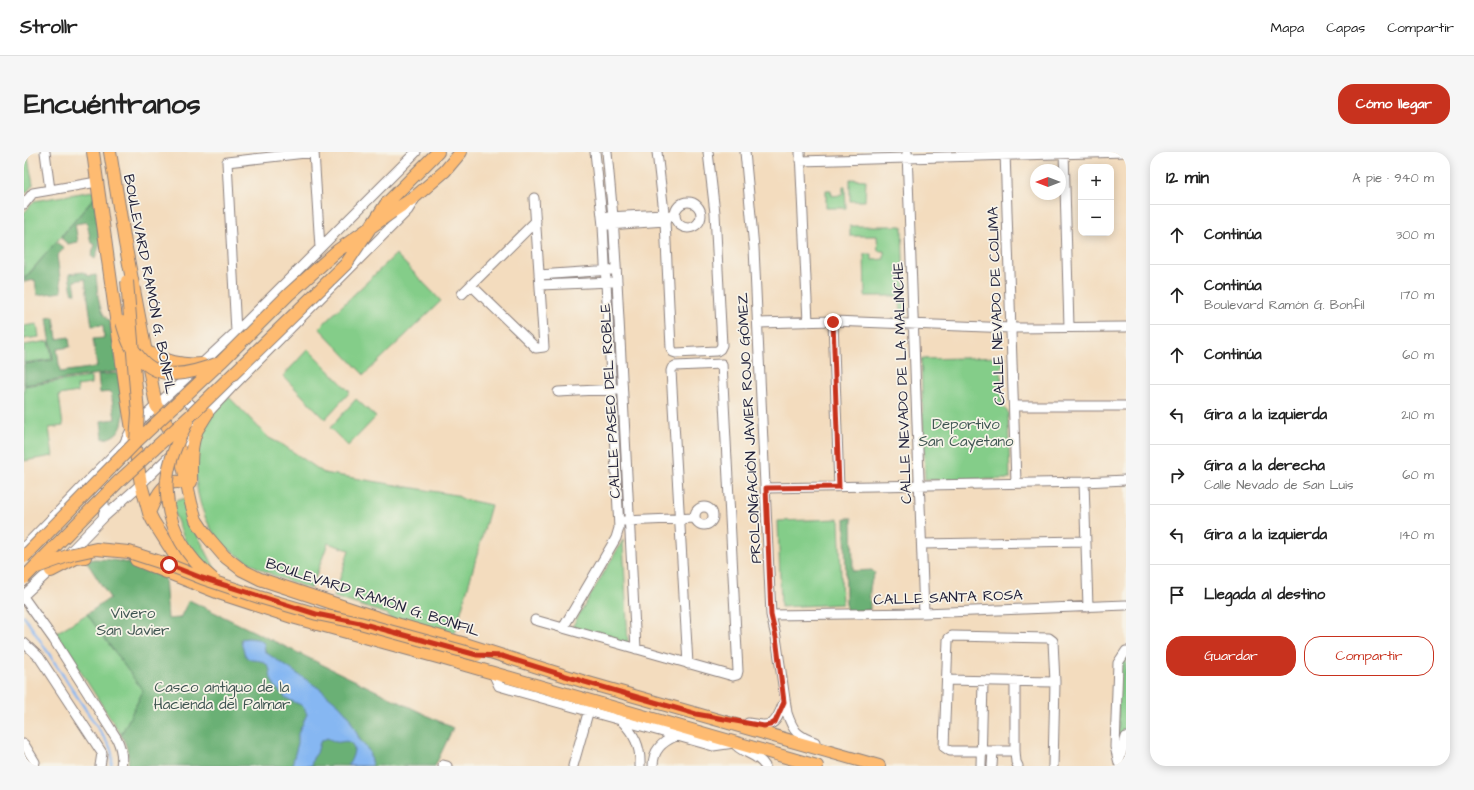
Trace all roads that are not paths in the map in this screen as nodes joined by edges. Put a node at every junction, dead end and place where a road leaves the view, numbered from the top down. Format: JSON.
{"nodes":[{"id":1,"x":45,"y":152,"type":"edge"},
{"id":2,"x":93,"y":152,"type":"edge"},
{"id":3,"x":100,"y":152,"type":"edge"},
{"id":4,"x":110,"y":152,"type":"edge"},
{"id":5,"x":314,"y":152,"type":"edge"},
{"id":6,"x":416,"y":152,"type":"edge"},
{"id":7,"x":438,"y":152,"type":"edge"},
{"id":8,"x":461,"y":152,"type":"edge"},
{"id":9,"x":595,"y":152,"type":"edge"},
{"id":10,"x":607,"y":152,"type":"edge"},
{"id":11,"x":657,"y":152,"type":"edge"},
{"id":12,"x":708,"y":152,"type":"edge"},
{"id":13,"x":745,"y":152,"type":"edge"},
{"id":14,"x":1126,"y":152,"type":"edge"},
{"id":15,"x":1064,"y":153,"type":"edge"},
{"id":16,"x":1006,"y":154,"type":"edge"},
{"id":17,"x":907,"y":155,"type":"edge"},
{"id":18,"x":800,"y":156,"type":"edge"},
{"id":19,"x":848,"y":156,"type":"edge"},
{"id":20,"x":97,"y":182,"type":"junction"},
{"id":21,"x":50,"y":190,"type":"junction"},
{"id":22,"x":416,"y":196,"type":"junction"},
{"id":23,"x":534,"y":198,"type":"dead end"},
{"id":24,"x":24,"y":204,"type":"edge"},
{"id":25,"x":715,"y":213,"type":"junction"},
{"id":26,"x":701,"y":214,"type":"junction"},
{"id":27,"x":669,"y":217,"type":"junction"},
{"id":28,"x":536,"y":221,"type":"junction"},
{"id":29,"x":613,"y":221,"type":"junction"},
{"id":30,"x":603,"y":222,"type":"junction"},
{"id":31,"x":125,"y":243,"type":"junction"},
{"id":32,"x":320,"y":248,"type":"junction"},
{"id":33,"x":606,"y":270,"type":"junction"},
{"id":34,"x":616,"y":270,"type":"junction"},
{"id":35,"x":576,"y":273,"type":"junction"},
{"id":36,"x":539,"y":280,"type":"junction"},
{"id":37,"x":617,"y":281,"type":"junction"},
{"id":38,"x":607,"y":282,"type":"junction"},
{"id":39,"x":577,"y":283,"type":"junction"},
{"id":40,"x":471,"y":285,"type":"junction"},
{"id":41,"x":462,"y":294,"type":"dead end"},
{"id":42,"x":808,"y":322,"type":"junction"},
{"id":43,"x":833,"y":322,"type":"junction"},
{"id":44,"x":758,"y":323,"type":"junction"},
{"id":45,"x":914,"y":324,"type":"junction"},
{"id":46,"x":1069,"y":327,"type":"junction"},
{"id":47,"x":1126,"y":327,"type":"edge"},
{"id":48,"x":1011,"y":328,"type":"junction"},
{"id":49,"x":236,"y":332,"type":"junction"},
{"id":50,"x":147,"y":352,"type":"junction"},
{"id":51,"x":221,"y":362,"type":"junction"},
{"id":52,"x":202,"y":364,"type":"junction"},
{"id":53,"x":181,"y":384,"type":"junction"},
{"id":54,"x":623,"y":388,"type":"junction"},
{"id":55,"x":611,"y":389,"type":"junction"},
{"id":56,"x":153,"y":390,"type":"junction"},
{"id":57,"x":558,"y":392,"type":"dead end"},
{"id":58,"x":128,"y":405,"type":"junction"},
{"id":59,"x":156,"y":405,"type":"junction"},
{"id":60,"x":1014,"y":406,"type":"junction"},
{"id":61,"x":1126,"y":406,"type":"edge"},
{"id":62,"x":207,"y":414,"type":"junction"},
{"id":63,"x":189,"y":417,"type":"junction"},
{"id":64,"x":132,"y":428,"type":"junction"},
{"id":65,"x":136,"y":442,"type":"junction"},
{"id":66,"x":179,"y":447,"type":"junction"},
{"id":67,"x":1126,"y":480,"type":"edge"},
{"id":68,"x":1016,"y":482,"type":"junction"},
{"id":69,"x":1084,"y":482,"type":"junction"},
{"id":70,"x":141,"y":484,"type":"junction"},
{"id":71,"x":187,"y":484,"type":"junction"},
{"id":72,"x":920,"y":485,"type":"junction"},
{"id":73,"x":839,"y":487,"type":"junction"},
{"id":74,"x":83,"y":488,"type":"junction"},
{"id":75,"x":766,"y":488,"type":"junction"},
{"id":76,"x":149,"y":512,"type":"junction"},
{"id":77,"x":730,"y":514,"type":"junction"},
{"id":78,"x":103,"y":518,"type":"junction"},
{"id":79,"x":680,"y":518,"type":"junction"},
{"id":80,"x":196,"y":520,"type":"junction"},
{"id":81,"x":619,"y":521,"type":"junction"},
{"id":82,"x":630,"y":521,"type":"junction"},
{"id":83,"x":1086,"y":541,"type":"junction"},
{"id":84,"x":922,"y":544,"type":"junction"},
{"id":85,"x":24,"y":547,"type":"edge"},
{"id":86,"x":24,"y":557,"type":"edge"},
{"id":87,"x":35,"y":568,"type":"junction"},
{"id":88,"x":51,"y":571,"type":"junction"},
{"id":89,"x":24,"y":578,"type":"edge"},
{"id":90,"x":199,"y":584,"type":"junction"},
{"id":91,"x":24,"y":597,"type":"edge"},
{"id":92,"x":1126,"y":605,"type":"edge"},
{"id":93,"x":1088,"y":607,"type":"junction"},
{"id":94,"x":924,"y":613,"type":"junction"},
{"id":95,"x":771,"y":615,"type":"junction"},
{"id":96,"x":784,"y":615,"type":"junction"},
{"id":97,"x":535,"y":620,"type":"dead end"},
{"id":98,"x":328,"y":626,"type":"junction"},
{"id":99,"x":563,"y":628,"type":"junction"},
{"id":100,"x":776,"y":636,"type":"junction"},
{"id":101,"x":24,"y":643,"type":"edge"},
{"id":102,"x":636,"y":649,"type":"junction"},
{"id":103,"x":1126,"y":651,"type":"edge"},
{"id":104,"x":502,"y":656,"type":"junction"},
{"id":105,"x":688,"y":664,"type":"junction"},
{"id":106,"x":493,"y":673,"type":"junction"},
{"id":107,"x":946,"y":680,"type":"junction"},
{"id":108,"x":983,"y":681,"type":"junction"},
{"id":109,"x":1015,"y":681,"type":"junction"},
{"id":110,"x":520,"y":682,"type":"junction"},
{"id":111,"x":585,"y":682,"type":"junction"},
{"id":112,"x":1055,"y":682,"type":"junction"},
{"id":113,"x":784,"y":702,"type":"junction"},
{"id":114,"x":590,"y":706,"type":"junction"},
{"id":115,"x":696,"y":714,"type":"junction"},
{"id":116,"x":620,"y":719,"type":"junction"},
{"id":117,"x":676,"y":736,"type":"junction"},
{"id":118,"x":1126,"y":737,"type":"edge"},
{"id":119,"x":734,"y":743,"type":"junction"},
{"id":120,"x":24,"y":744,"type":"edge"},
{"id":121,"x":981,"y":751,"type":"junction"},
{"id":122,"x":993,"y":751,"type":"junction"},
{"id":123,"x":1014,"y":751,"type":"junction"},
{"id":124,"x":641,"y":755,"type":"junction"},
{"id":125,"x":853,"y":758,"type":"junction"},
{"id":126,"x":653,"y":762,"type":"edge"},
{"id":127,"x":1120,"y":765,"type":"edge"},
{"id":128,"x":34,"y":766,"type":"edge"},
{"id":129,"x":100,"y":766,"type":"edge"},
{"id":130,"x":122,"y":766,"type":"edge"},
{"id":131,"x":573,"y":766,"type":"edge"},
{"id":132,"x":640,"y":766,"type":"edge"},
{"id":133,"x":765,"y":766,"type":"edge"},
{"id":134,"x":817,"y":766,"type":"edge"},
{"id":135,"x":879,"y":766,"type":"edge"},
{"id":136,"x":981,"y":766,"type":"edge"},
{"id":137,"x":992,"y":766,"type":"edge"},
{"id":138,"x":1018,"y":766,"type":"edge"},
{"id":139,"x":1053,"y":766,"type":"edge"}],
"edges":[{"from":1,"to":21,"type":"street"},
{"from":2,"to":20,"type":"main road"},
{"from":3,"to":51,"type":"main road","bridge":true},
{"from":4,"to":31,"type":"main road","name":"BOULEVARD RAMÓN G. BONFIL"},
{"from":5,"to":32,"type":"street"},
{"from":5,"to":49,"type":"street"},
{"from":6,"to":32,"type":"street"},
{"from":7,"to":63,"type":"main road","bridge":true},
{"from":8,"to":22,"type":"main road"},
{"from":9,"to":30,"type":"street","name":"CALLE PASEO DEL ROBLE"},
{"from":10,"to":29,"type":"street","name":"CALLE PASEO DEL ROBLE"},
{"from":11,"to":27,"type":"street"},
{"from":12,"to":25,"type":"street"},
{"from":13,"to":44,"type":"street","name":"PROLONGACIÓN JAVIER ROJO GÓMEZ"},
{"from":14,"to":15,"type":"street"},
{"from":15,"to":16,"type":"street"},
{"from":15,"to":46,"type":"street"},
{"from":16,"to":17,"type":"street"},
{"from":16,"to":48,"type":"street","name":"CALLE NEVADO DE COLIMA"},
{"from":17,"to":19,"type":"street"},
{"from":17,"to":45,"type":"street","name":"CALLE NEVADO DE LA MALINCHE"},
{"from":18,"to":19,"type":"street"},
{"from":18,"to":42,"type":"street"},
{"from":20,"to":21,"type":"street"},
{"from":20,"to":58,"type":"main road"},
{"from":21,"to":24,"type":"street"},
{"from":22,"to":51,"type":"main road","bridge":true},
{"from":22,"to":62,"type":"street"},
{"from":23,"to":28,"type":"street"},
{"from":25,"to":26,"type":"street"},
{"from":25,"to":27,"type":"street"},
{"from":26,"to":27,"type":"street"},
{"from":26,"to":27,"type":"street"},
{"from":27,"to":29,"type":"street"},
{"from":28,"to":36,"type":"street"},
{"from":28,"to":40,"type":"street"},
{"from":29,"to":30,"type":"street"},
{"from":29,"to":34,"type":"street","name":"CALLE PASEO DEL ROBLE"},
{"from":30,"to":33,"type":"street","name":"CALLE PASEO DEL ROBLE"},
{"from":31,"to":50,"type":"main road","name":"BOULEVARD RAMÓN G. BONFIL"},
{"from":31,"to":65,"type":"main road","bridge":true},
{"from":32,"to":49,"type":"street"},
{"from":33,"to":34,"type":"street"},
{"from":33,"to":35,"type":"street"},
{"from":33,"to":38,"type":"street","name":"CALLE PASEO DEL ROBLE"},
{"from":34,"to":37,"type":"street","name":"CALLE PASEO DEL ROBLE"},
{"from":35,"to":36,"type":"street"},
{"from":35,"to":39,"type":"street"},
{"from":36,"to":39,"type":"street"},
{"from":36,"to":40,"type":"street"},
{"from":37,"to":38,"type":"street"},
{"from":37,"to":54,"type":"street","name":"CALLE PASEO DEL ROBLE"},
{"from":38,"to":39,"type":"street"},
{"from":38,"to":55,"type":"street","name":"CALLE PASEO DEL ROBLE"},
{"from":40,"to":41,"type":"street"},
{"from":42,"to":43,"type":"street"},
{"from":42,"to":44,"type":"street"},
{"from":43,"to":45,"type":"street"},
{"from":43,"to":73,"type":"street"},
{"from":44,"to":75,"type":"street","name":"PROLONGACIÓN JAVIER ROJO GÓMEZ"},
{"from":45,"to":48,"type":"street"},
{"from":45,"to":72,"type":"street","name":"CALLE NEVADO DE LA MALINCHE"},
{"from":46,"to":47,"type":"street"},
{"from":46,"to":48,"type":"street"},
{"from":48,"to":60,"type":"street","name":"CALLE NEVADO DE COLIMA"},
{"from":49,"to":52,"type":"street"},
{"from":50,"to":52,"type":"main road"},
{"from":50,"to":56,"type":"main road","name":"BOULEVARD RAMÓN G. BONFIL"},
{"from":51,"to":65,"type":"main road","bridge":true},
{"from":52,"to":53,"type":"street"},
{"from":53,"to":59,"type":"street"},
{"from":53,"to":62,"type":"street"},
{"from":54,"to":55,"type":"street"},
{"from":54,"to":82,"type":"street","name":"CALLE PASEO DEL ROBLE"},
{"from":55,"to":57,"type":"street"},
{"from":55,"to":81,"type":"street","name":"CALLE PASEO DEL ROBLE"},
{"from":56,"to":58,"type":"main road"},
{"from":56,"to":59,"type":"main road","name":"BOULEVARD RAMÓN G. BONFIL"},
{"from":58,"to":64,"type":"main road"},
{"from":59,"to":64,"type":"street"},
{"from":59,"to":66,"type":"main road","name":"BOULEVARD RAMÓN G. BONFIL"},
{"from":60,"to":61,"type":"street"},
{"from":60,"to":68,"type":"street","name":"CALLE NEVADO DE COLIMA"},
{"from":62,"to":66,"type":"street"},
{"from":62,"to":80,"type":"main road"},
{"from":63,"to":87,"type":"main road","bridge":true},
{"from":63,"to":98,"type":"main road","bridge":true},
{"from":64,"to":70,"type":"main road"},
{"from":64,"to":74,"type":"street"},
{"from":65,"to":86,"type":"main road","bridge":true},
{"from":66,"to":70,"type":"street"},
{"from":66,"to":71,"type":"main road","name":"BOULEVARD RAMÓN G. BONFIL"},
{"from":67,"to":69,"type":"street"},
{"from":68,"to":69,"type":"street"},
{"from":68,"to":72,"type":"street"},
{"from":69,"to":83,"type":"street"},
{"from":70,"to":76,"type":"main road"},
{"from":70,"to":78,"type":"street"},
{"from":71,"to":76,"type":"main road"},
{"from":71,"to":80,"type":"main road","name":"BOULEVARD RAMÓN G. BONFIL"},
{"from":72,"to":73,"type":"street"},
{"from":72,"to":84,"type":"street","name":"CALLE NEVADO DE LA MALINCHE"},
{"from":73,"to":75,"type":"street"},
{"from":74,"to":78,"type":"street"},
{"from":74,"to":85,"type":"street"},
{"from":75,"to":95,"type":"street","name":"PROLONGACIÓN JAVIER ROJO GÓMEZ"},
{"from":76,"to":90,"type":"main road"},
{"from":77,"to":79,"type":"street"},
{"from":77,"to":79,"type":"street"},
{"from":77,"to":105,"type":"street"},
{"from":78,"to":88,"type":"street"},
{"from":79,"to":82,"type":"street"},
{"from":79,"to":105,"type":"street"},
{"from":80,"to":104,"type":"main road","name":"BOULEVARD RAMÓN G. BONFIL"},
{"from":81,"to":82,"type":"street"},
{"from":81,"to":99,"type":"street","name":"CALLE PASEO DEL ROBLE"},
{"from":82,"to":102,"type":"street","name":"CALLE PASEO DEL ROBLE"},
{"from":83,"to":84,"type":"street"},
{"from":83,"to":93,"type":"street"},
{"from":84,"to":94,"type":"street","name":"CALLE NEVADO DE LA MALINCHE"},
{"from":87,"to":89,"type":"main road","bridge":true},
{"from":87,"to":104,"type":"main road","bridge":true},
{"from":88,"to":90,"type":"main road"},
{"from":88,"to":91,"type":"street"},
{"from":90,"to":98,"type":"main road"},
{"from":91,"to":130,"type":"street"},
{"from":92,"to":93,"type":"street","name":"CALLE SANTA ROSA"},
{"from":93,"to":94,"type":"street","name":"CALLE SANTA ROSA"},
{"from":94,"to":96,"type":"street","name":"CALLE SANTA ROSA"},
{"from":95,"to":96,"type":"street","name":"CALLE SANTA ROSA"},
{"from":95,"to":100,"type":"street","name":"PROLONGACIÓN JAVIER ROJO GÓMEZ"},
{"from":96,"to":100,"type":"street"},
{"from":97,"to":99,"type":"street"},
{"from":98,"to":106,"type":"main road"},
{"from":99,"to":102,"type":"street"},
{"from":100,"to":113,"type":"street","name":"PROLONGACIÓN JAVIER ROJO GÓMEZ"},
{"from":101,"to":129,"type":"street"},
{"from":102,"to":105,"type":"street"},
{"from":103,"to":127,"type":"street"},
{"from":104,"to":106,"type":"main road"},
{"from":104,"to":111,"type":"main road","name":"BOULEVARD RAMÓN G. BONFIL"},
{"from":106,"to":110,"type":"main road"},
{"from":106,"to":114,"type":"street"},
{"from":107,"to":108,"type":"street"},
{"from":107,"to":112,"type":"street"},
{"from":107,"to":121,"type":"street"},
{"from":108,"to":109,"type":"street"},
{"from":108,"to":121,"type":"street"},
{"from":109,"to":112,"type":"street"},
{"from":109,"to":123,"type":"street"},
{"from":110,"to":111,"type":"main road"},
{"from":110,"to":114,"type":"main road"},
{"from":111,"to":115,"type":"main road","name":"BOULEVARD RAMÓN G. BONFIL"},
{"from":112,"to":139,"type":"street"},
{"from":113,"to":115,"type":"street"},
{"from":113,"to":125,"type":"street","name":"PROLONGACIÓN JAVIER ROJO GÓMEZ"},
{"from":114,"to":116,"type":"street"},
{"from":114,"to":119,"type":"main road"},
{"from":114,"to":131,"type":"street"},
{"from":115,"to":125,"type":"main road","name":"BOULEVARD RAMÓN G. BONFIL"},
{"from":116,"to":117,"type":"street"},
{"from":116,"to":124,"type":"street"},
{"from":117,"to":119,"type":"street"},
{"from":117,"to":126,"type":"street"},
{"from":118,"to":127,"type":"street"},
{"from":119,"to":133,"type":"street"},
{"from":119,"to":134,"type":"main road"},
{"from":120,"to":128,"type":"street"},
{"from":121,"to":122,"type":"street"},
{"from":121,"to":136,"type":"street"},
{"from":122,"to":123,"type":"street"},
{"from":122,"to":137,"type":"street"},
{"from":123,"to":138,"type":"street"},
{"from":124,"to":126,"type":"street"},
{"from":124,"to":132,"type":"street"},
{"from":125,"to":135,"type":"main road","name":"BOULEVARD RAMÓN G. BONFIL"}]}
